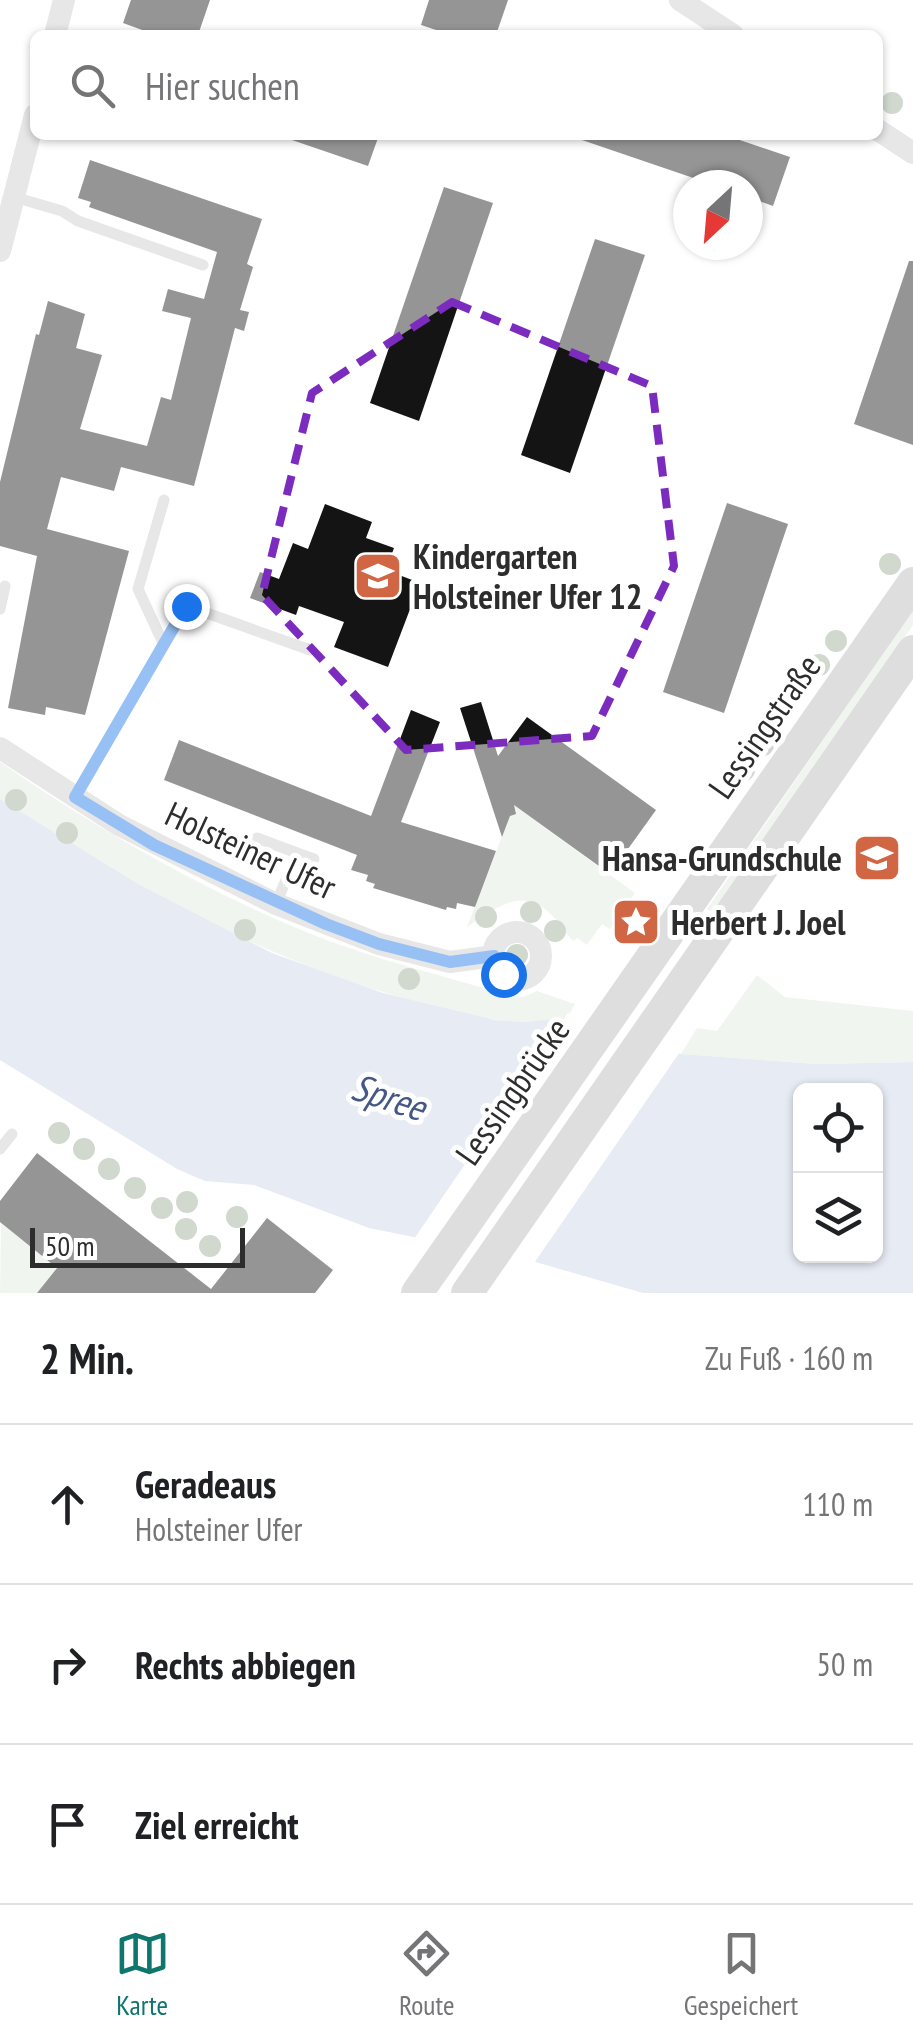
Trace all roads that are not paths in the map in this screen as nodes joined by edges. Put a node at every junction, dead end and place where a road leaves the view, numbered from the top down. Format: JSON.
{"nodes":[{"id":1,"x":64,"y":0,"type":"edge"},
{"id":2,"x":680,"y":0,"type":"edge"},
{"id":3,"x":57,"y":30,"type":"edge"},
{"id":4,"x":726,"y":30,"type":"edge"},
{"id":5,"x":883,"y":133,"type":"edge"},
{"id":6,"x":30,"y":135,"type":"edge"},
{"id":7,"x":913,"y":153,"type":"edge"},
{"id":8,"x":14,"y":197,"type":"junction"},
{"id":9,"x":0,"y":251,"type":"edge"},
{"id":10,"x":202,"y":265,"type":"dead end"},
{"id":11,"x":164,"y":500,"type":"dead end"},
{"id":12,"x":913,"y":583,"type":"edge"},
{"id":13,"x":5,"y":586,"type":"dead end"},
{"id":14,"x":0,"y":609,"type":"edge"},
{"id":15,"x":164,"y":645,"type":"junction"},
{"id":16,"x":310,"y":650,"type":"dead end"},
{"id":17,"x":913,"y":651,"type":"edge"},
{"id":18,"x":0,"y":748,"type":"edge"},
{"id":19,"x":75,"y":797,"type":"junction"},
{"id":20,"x":257,"y":838,"type":"dead end"},
{"id":21,"x":297,"y":853,"type":"junction"},
{"id":22,"x":314,"y":859,"type":"dead end"},
{"id":23,"x":276,"y":904,"type":"junction"},
{"id":24,"x":494,"y":956,"type":"dead end"},
{"id":25,"x":648,"y":965,"type":"joint"},
{"id":26,"x":12,"y":1134,"type":"dead end"},
{"id":27,"x":0,"y":1149,"type":"edge"},
{"id":28,"x":475,"y":1283,"type":"edge"},
{"id":29,"x":418,"y":1293,"type":"edge"}],
"edges":[{"from":1,"to":3,"type":"street"},
{"from":2,"to":4,"type":"street"},
{"from":5,"to":7,"type":"street"},
{"from":6,"to":8,"type":"street"},
{"from":8,"to":9,"type":"street"},
{"from":8,"to":10,"type":"lane"},
{"from":11,"to":15,"type":"lane"},
{"from":12,"to":25,"type":"main road","name":"Lessingstraße"},
{"from":13,"to":14,"type":"lane"},
{"from":15,"to":16,"type":"lane"},
{"from":15,"to":19,"type":"lane"},
{"from":17,"to":28,"type":"main road"},
{"from":18,"to":19,"type":"street","name":"Holsteiner Ufer"},
{"from":19,"to":23,"type":"street","name":"Holsteiner Ufer"},
{"from":20,"to":21,"type":"lane"},
{"from":21,"to":22,"type":"lane"},
{"from":21,"to":23,"type":"lane"},
{"from":23,"to":24,"type":"street","name":"Holsteiner Ufer"},
{"from":25,"to":29,"type":"main road","name":"Lessingbrücke"},
{"from":26,"to":27,"type":"lane"}]}
